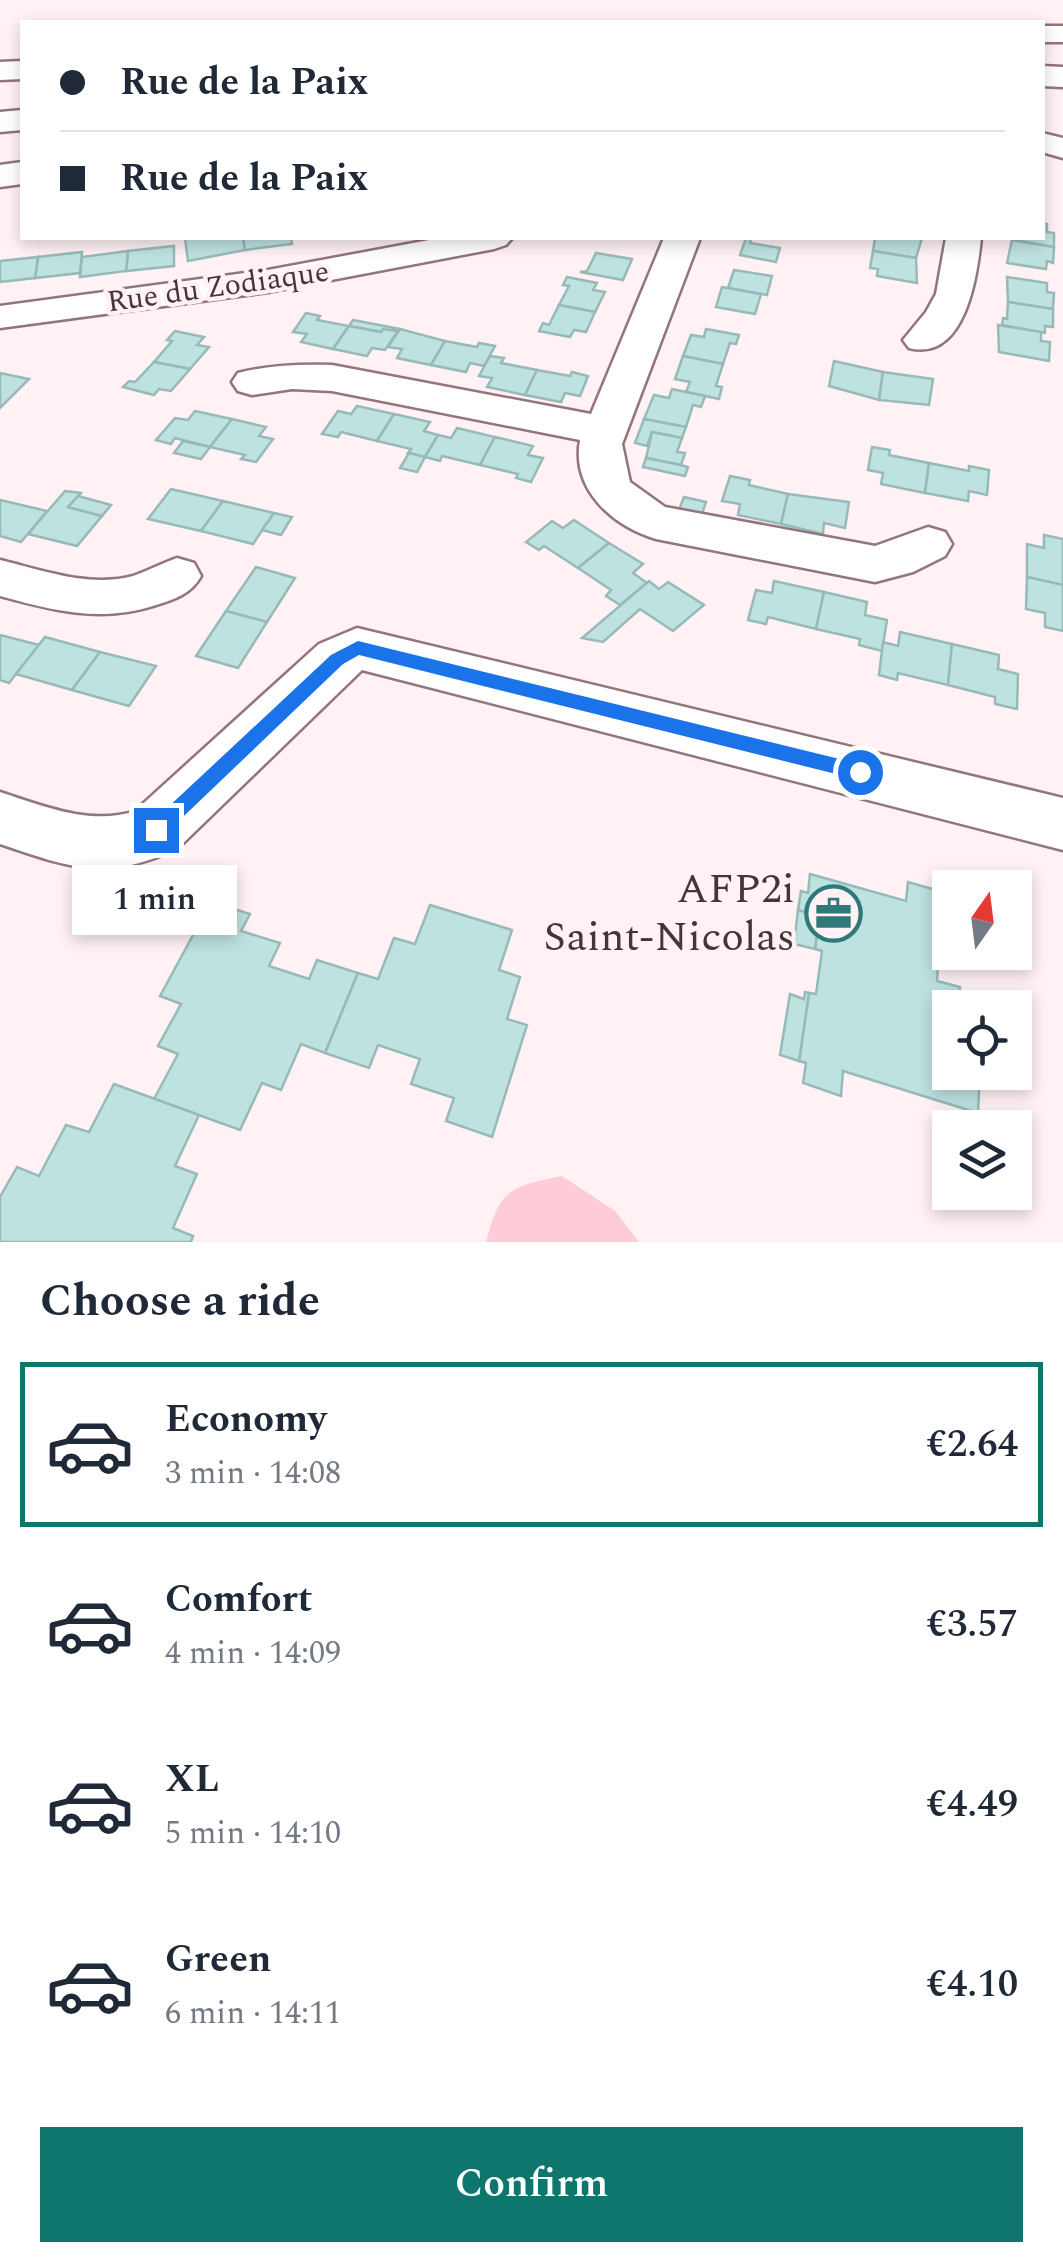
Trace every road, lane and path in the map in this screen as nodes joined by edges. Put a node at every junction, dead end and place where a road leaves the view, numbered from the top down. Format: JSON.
{"nodes":[{"id":1,"x":484,"y":240,"type":"edge"},
{"id":2,"x":681,"y":240,"type":"edge"},
{"id":3,"x":963,"y":240,"type":"edge"},
{"id":4,"x":0,"y":318,"type":"edge"},
{"id":5,"x":923,"y":340,"type":"dead end"},
{"id":6,"x":252,"y":382,"type":"dead end"},
{"id":7,"x":604,"y":431,"type":"junction"},
{"id":8,"x":928,"y":544,"type":"dead end"},
{"id":9,"x":176,"y":576,"type":"dead end"},
{"id":10,"x":0,"y":578,"type":"edge"},
{"id":11,"x":0,"y":818,"type":"edge"},
{"id":12,"x":1063,"y":824,"type":"edge"}],
"edges":[{"from":1,"to":4,"type":"street","name":"Rue du Zodiaque"},
{"from":2,"to":7,"type":"street"},
{"from":3,"to":5,"type":"street"},
{"from":6,"to":7,"type":"street"},
{"from":7,"to":8,"type":"street"},
{"from":9,"to":10,"type":"street"},
{"from":11,"to":12,"type":"street"}]}
